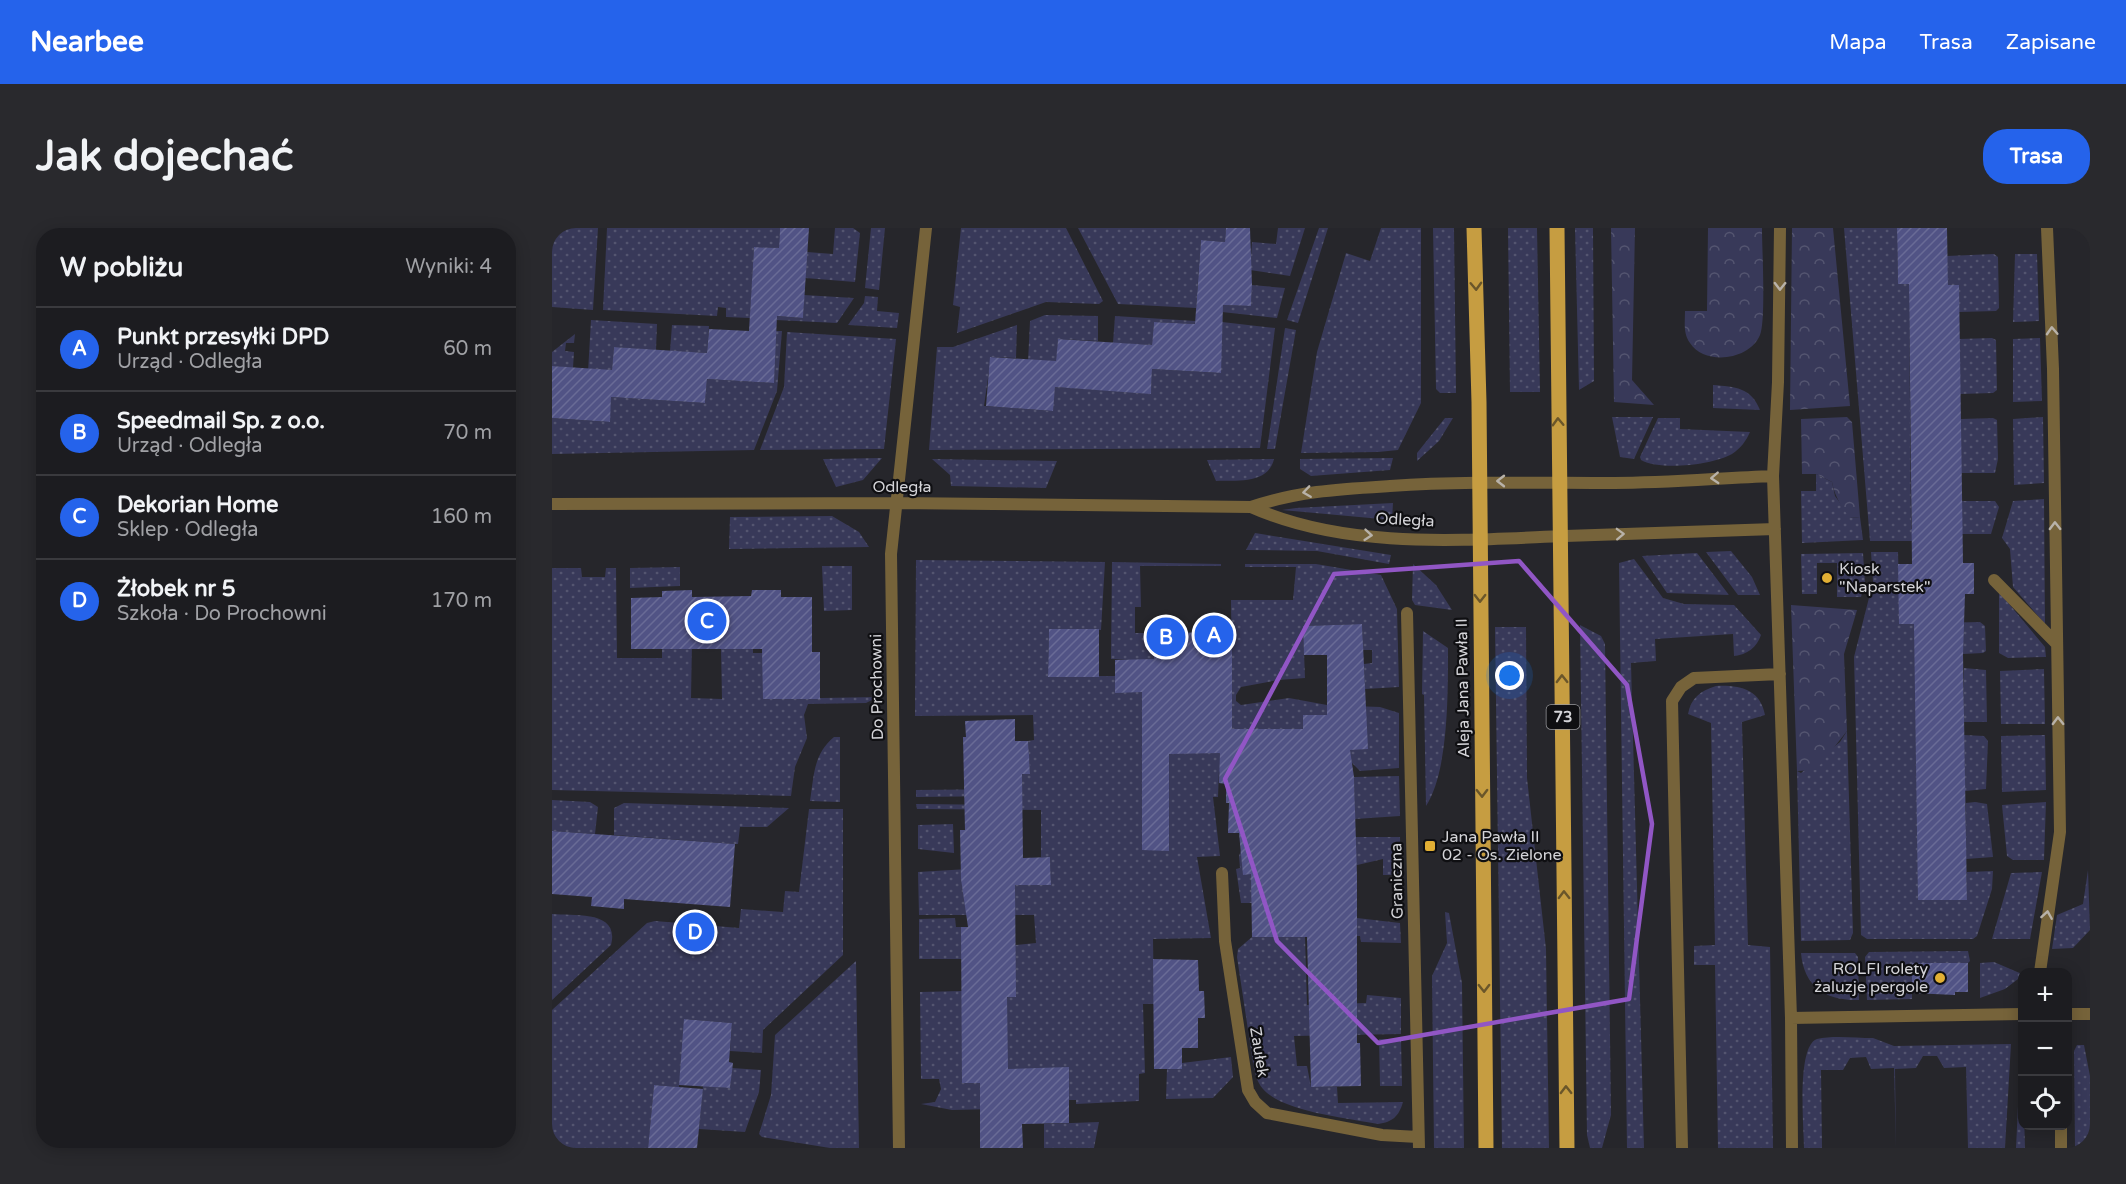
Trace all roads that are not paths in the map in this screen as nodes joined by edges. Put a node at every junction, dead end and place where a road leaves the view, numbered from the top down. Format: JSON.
{"nodes":[{"id":1,"x":926,"y":228,"type":"edge"},
{"id":2,"x":1474,"y":228,"type":"edge"},
{"id":3,"x":1557,"y":228,"type":"edge"},
{"id":4,"x":1780,"y":228,"type":"edge"},
{"id":5,"x":2047,"y":228,"type":"edge"},
{"id":6,"x":1773,"y":476,"type":"junction"},
{"id":7,"x":1479,"y":481,"type":"junction"},
{"id":8,"x":1560,"y":481,"type":"junction"},
{"id":9,"x":896,"y":503,"type":"junction"},
{"id":10,"x":552,"y":504,"type":"edge"},
{"id":11,"x":1251,"y":507,"type":"junction"},
{"id":12,"x":1775,"y":529,"type":"junction"},
{"id":13,"x":1561,"y":536,"type":"junction"},
{"id":14,"x":1480,"y":540,"type":"junction"},
{"id":15,"x":1994,"y":580,"type":"dead end"},
{"id":16,"x":1407,"y":613,"type":"dead end"},
{"id":17,"x":2057,"y":644,"type":"junction"},
{"id":18,"x":1780,"y":674,"type":"junction"},
{"id":19,"x":1222,"y":873,"type":"dead end"},
{"id":20,"x":2041,"y":968,"type":"edge"},
{"id":21,"x":2018,"y":1014,"type":"edge"},
{"id":22,"x":2072,"y":1014,"type":"edge"},
{"id":23,"x":2090,"y":1014,"type":"edge"},
{"id":24,"x":1791,"y":1018,"type":"junction"},
{"id":25,"x":2061,"y":1130,"type":"edge"},
{"id":26,"x":1419,"y":1143,"type":"edge"},
{"id":27,"x":899,"y":1148,"type":"edge"},
{"id":28,"x":1486,"y":1148,"type":"edge"},
{"id":29,"x":1567,"y":1148,"type":"edge"},
{"id":30,"x":1682,"y":1148,"type":"edge"},
{"id":31,"x":1792,"y":1148,"type":"edge"},
{"id":32,"x":2061,"y":1148,"type":"edge"}],
"edges":[{"from":1,"to":9,"type":"street","name":"Do Prochowni"},
{"from":2,"to":7,"type":"main road","name":"Aleja Jana Pawła II","one_way":true},
{"from":8,"to":3,"type":"main road","number":"73","one_way":true},
{"from":4,"to":6,"type":"street","one_way":true},
{"from":17,"to":5,"type":"street","one_way":true},
{"from":6,"to":8,"type":"street","name":"Odległa","one_way":true},
{"from":6,"to":12,"type":"street"},
{"from":8,"to":7,"type":"street","name":"Odległa","one_way":true},
{"from":7,"to":11,"type":"street","name":"Odległa","one_way":true},
{"from":7,"to":14,"type":"main road","name":"Aleja Jana Pawła II"},
{"from":8,"to":13,"type":"main road","number":"73"},
{"from":9,"to":10,"type":"street","name":"Odległa"},
{"from":9,"to":11,"type":"street","name":"Odległa"},
{"from":9,"to":27,"type":"street","name":"Do Prochowni"},
{"from":11,"to":14,"type":"street","name":"Odległa","one_way":true},
{"from":13,"to":12,"type":"street","name":"Odległa","one_way":true},
{"from":12,"to":18,"type":"street"},
{"from":13,"to":14,"type":"street","name":"Odległa"},
{"from":29,"to":13,"type":"main road","number":"73","one_way":true},
{"from":14,"to":28,"type":"main road","name":"Aleja Jana Pawła II","one_way":true},
{"from":15,"to":17,"type":"street"},
{"from":16,"to":26,"type":"street","name":"Graniczna"},
{"from":20,"to":17,"type":"street","one_way":true},
{"from":18,"to":24,"type":"street"},
{"from":18,"to":30,"type":"street"},
{"from":19,"to":26,"type":"street","name":"Zaułek"},
{"from":21,"to":24,"type":"street"},
{"from":22,"to":23,"type":"street"},
{"from":24,"to":31,"type":"street"},
{"from":25,"to":32,"type":"street"}]}
